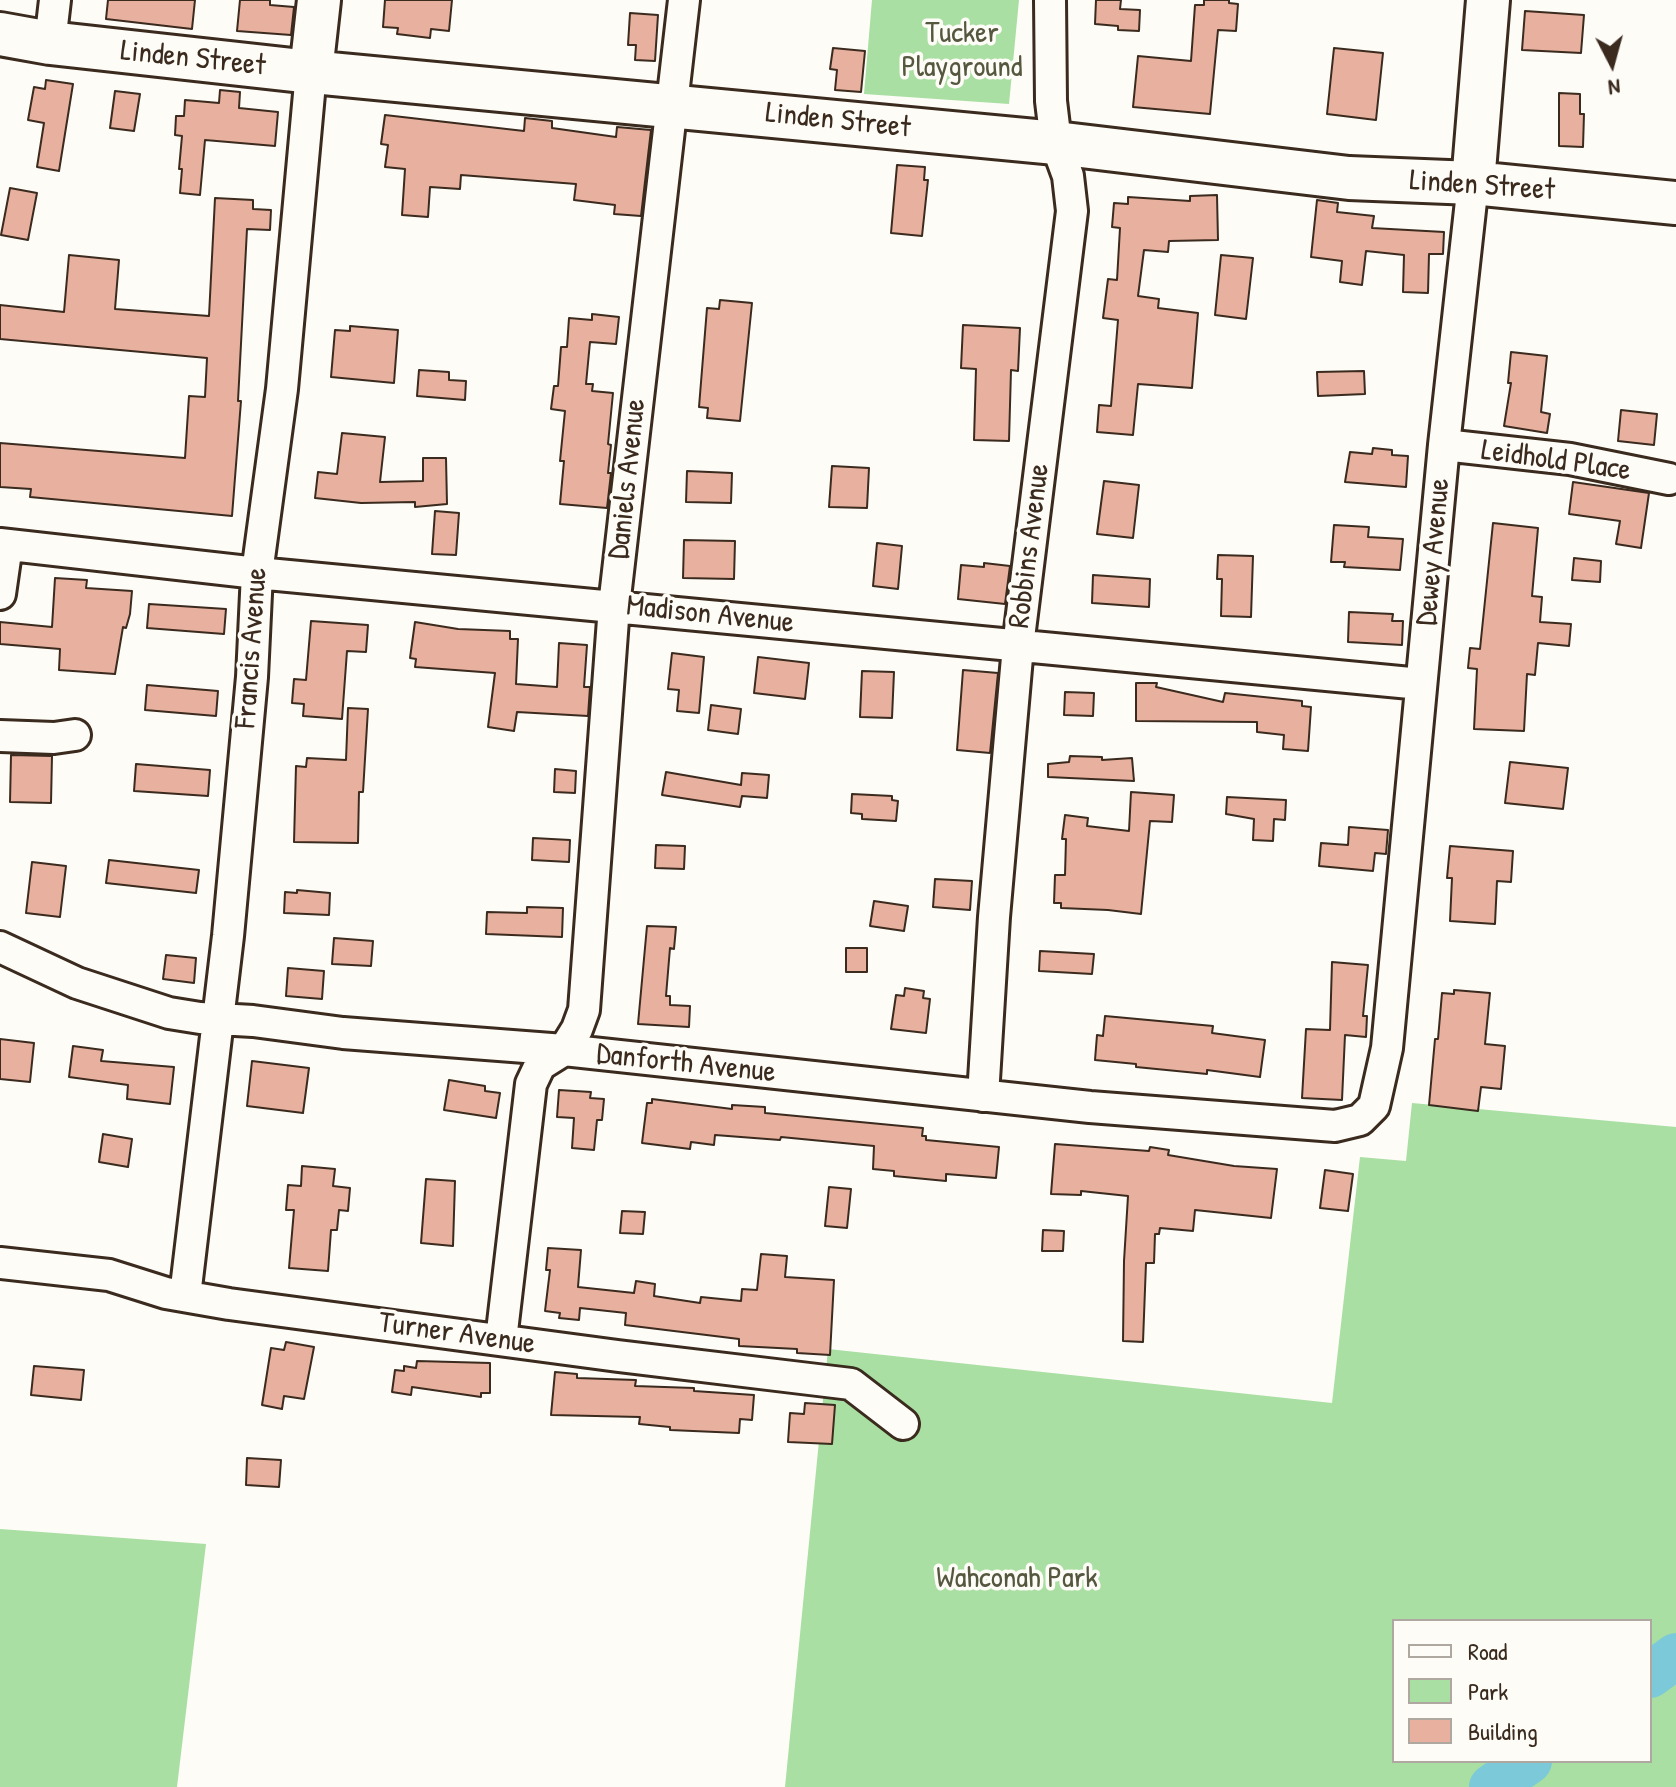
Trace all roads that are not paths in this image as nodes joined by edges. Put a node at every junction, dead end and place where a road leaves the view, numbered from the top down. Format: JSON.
{"nodes":[{"id":1,"x":55,"y":0,"type":"edge"},
{"id":2,"x":319,"y":0,"type":"edge"},
{"id":3,"x":684,"y":0,"type":"edge"},
{"id":4,"x":1050,"y":0,"type":"edge"},
{"id":5,"x":1488,"y":0,"type":"edge"},
{"id":6,"x":0,"y":34,"type":"edge"},
{"id":7,"x":50,"y":43,"type":"junction"},
{"id":8,"x":311,"y":72,"type":"junction"},
{"id":9,"x":671,"y":105,"type":"junction"},
{"id":10,"x":1056,"y":143,"type":"junction"},
{"id":11,"x":1473,"y":183,"type":"junction"},
{"id":12,"x":1676,"y":203,"type":"edge"},
{"id":13,"x":1444,"y":445,"type":"junction"},
{"id":14,"x":1669,"y":479,"type":"dead end"},
{"id":15,"x":3,"y":545,"type":"edge"},
{"id":16,"x":257,"y":573,"type":"junction"},
{"id":17,"x":0,"y":594,"type":"edge"},
{"id":18,"x":614,"y":606,"type":"junction"},
{"id":19,"x":1018,"y":646,"type":"junction"},
{"id":20,"x":1421,"y":684,"type":"junction"},
{"id":21,"x":75,"y":735,"type":"dead end"},
{"id":22,"x":0,"y":736,"type":"edge"},
{"id":23,"x":0,"y":947,"type":"edge"},
{"id":24,"x":216,"y":1018,"type":"junction"},
{"id":25,"x":564,"y":1050,"type":"junction"},
{"id":26,"x":983,"y":1096,"type":"junction"},
{"id":27,"x":1375,"y":1102,"type":"joint"},
{"id":28,"x":0,"y":1263,"type":"edge"},
{"id":29,"x":185,"y":1296,"type":"junction"},
{"id":30,"x":501,"y":1340,"type":"junction"},
{"id":31,"x":903,"y":1424,"type":"dead end"}],
"edges":[{"from":1,"to":7,"type":"street"},
{"from":2,"to":8,"type":"street","name":"Francis Avenue"},
{"from":3,"to":9,"type":"street","name":"Daniels Avenue"},
{"from":4,"to":10,"type":"street","name":"Robbins Avenue"},
{"from":5,"to":11,"type":"street","name":"Dewey Avenue"},
{"from":6,"to":7,"type":"street","name":"Linden Street"},
{"from":7,"to":8,"type":"street","name":"Linden Street"},
{"from":8,"to":9,"type":"street","name":"Linden Street"},
{"from":8,"to":16,"type":"street","name":"Francis Avenue"},
{"from":9,"to":10,"type":"street","name":"Linden Street"},
{"from":9,"to":18,"type":"street","name":"Daniels Avenue"},
{"from":10,"to":11,"type":"street","name":"Linden Street"},
{"from":10,"to":19,"type":"street","name":"Robbins Avenue"},
{"from":11,"to":12,"type":"street","name":"Linden Street"},
{"from":11,"to":13,"type":"street","name":"Dewey Avenue"},
{"from":13,"to":14,"type":"street","name":"Leidhold Place"},
{"from":13,"to":20,"type":"street","name":"Dewey Avenue"},
{"from":15,"to":16,"type":"street","name":"Madison Avenue"},
{"from":15,"to":17,"type":"street"},
{"from":16,"to":18,"type":"street","name":"Madison Avenue"},
{"from":16,"to":24,"type":"street","name":"Francis Avenue"},
{"from":18,"to":19,"type":"street","name":"Madison Avenue"},
{"from":18,"to":25,"type":"street","name":"Daniels Avenue"},
{"from":19,"to":20,"type":"street","name":"Madison Avenue"},
{"from":19,"to":26,"type":"street","name":"Robbins Avenue"},
{"from":20,"to":27,"type":"street","name":"Dewey Avenue"},
{"from":21,"to":22,"type":"street"},
{"from":23,"to":24,"type":"street","name":"Danforth Avenue"},
{"from":24,"to":25,"type":"street","name":"Danforth Avenue"},
{"from":24,"to":29,"type":"street","name":"Francis Avenue"},
{"from":25,"to":26,"type":"street","name":"Danforth Avenue"},
{"from":25,"to":30,"type":"street"},
{"from":26,"to":27,"type":"street","name":"Danforth Avenue"},
{"from":28,"to":29,"type":"street","name":"Turner Avenue"},
{"from":29,"to":30,"type":"street","name":"Turner Avenue"},
{"from":30,"to":31,"type":"street","name":"Turner Avenue"}]}
